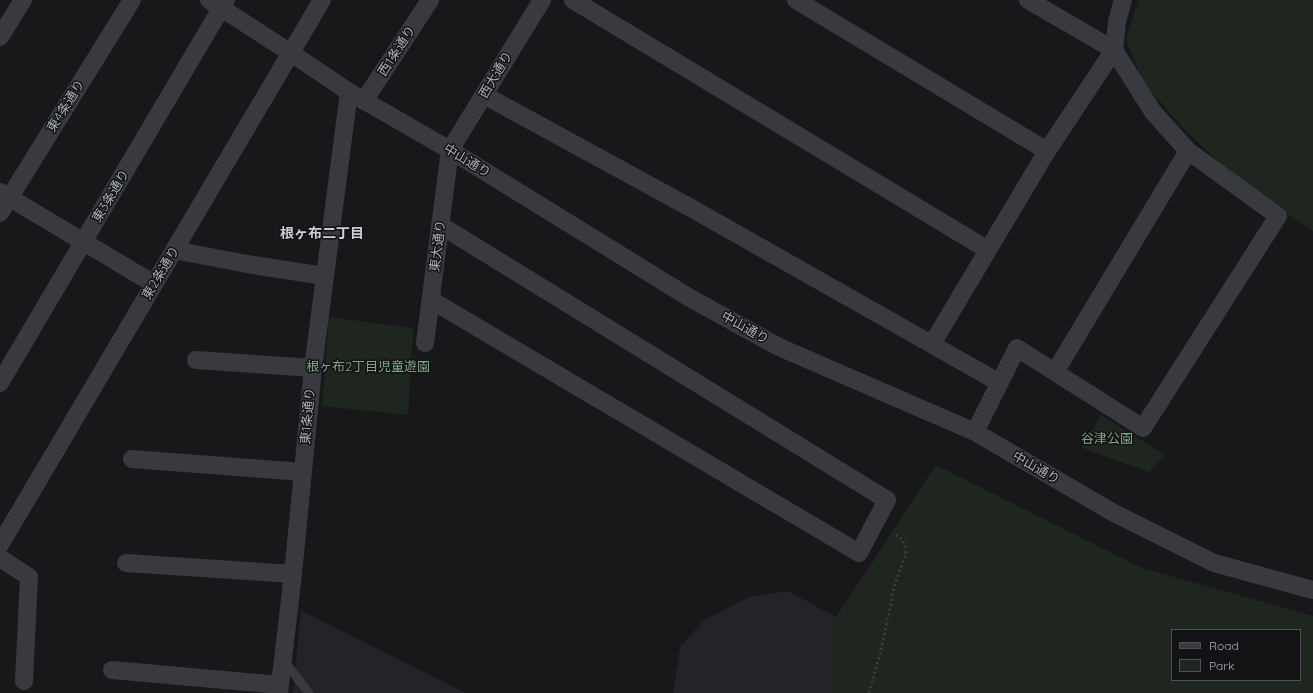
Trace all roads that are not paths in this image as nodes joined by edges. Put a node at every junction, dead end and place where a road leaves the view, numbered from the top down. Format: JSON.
{"nodes":[{"id":1,"x":23,"y":0,"type":"edge"},
{"id":2,"x":132,"y":0,"type":"edge"},
{"id":3,"x":322,"y":0,"type":"edge"},
{"id":4,"x":430,"y":0,"type":"edge"},
{"id":5,"x":542,"y":0,"type":"edge"},
{"id":6,"x":573,"y":0,"type":"edge"},
{"id":7,"x":796,"y":0,"type":"edge"},
{"id":8,"x":1028,"y":0,"type":"edge"},
{"id":9,"x":1123,"y":0,"type":"edge"},
{"id":10,"x":219,"y":3,"type":"edge"},
{"id":11,"x":0,"y":37,"type":"edge"},
{"id":12,"x":1114,"y":50,"type":"junction"},
{"id":13,"x":290,"y":52,"type":"junction"},
{"id":14,"x":484,"y":95,"type":"junction"},
{"id":15,"x":356,"y":97,"type":"junction"},
{"id":16,"x":450,"y":150,"type":"junction"},
{"id":17,"x":1047,"y":151,"type":"junction"},
{"id":18,"x":1188,"y":151,"type":"junction"},
{"id":19,"x":3,"y":201,"type":"edge"},
{"id":20,"x":440,"y":225,"type":"junction"},
{"id":21,"x":84,"y":242,"type":"junction"},
{"id":22,"x":174,"y":250,"type":"junction"},
{"id":23,"x":988,"y":250,"type":"junction"},
{"id":24,"x":324,"y":276,"type":"junction"},
{"id":25,"x":154,"y":284,"type":"junction"},
{"id":26,"x":431,"y":300,"type":"junction"},
{"id":27,"x":425,"y":343,"type":"dead end"},
{"id":28,"x":932,"y":344,"type":"junction"},
{"id":29,"x":196,"y":360,"type":"dead end"},
{"id":30,"x":313,"y":368,"type":"junction"},
{"id":31,"x":1055,"y":372,"type":"junction"},
{"id":32,"x":0,"y":383,"type":"edge"},
{"id":33,"x":1000,"y":383,"type":"junction"},
{"id":34,"x":975,"y":432,"type":"junction"},
{"id":35,"x":132,"y":459,"type":"dead end"},
{"id":36,"x":302,"y":472,"type":"junction"},
{"id":37,"x":0,"y":545,"type":"edge"},
{"id":38,"x":0,"y":558,"type":"edge"},
{"id":39,"x":126,"y":563,"type":"dead end"},
{"id":40,"x":293,"y":574,"type":"junction"},
{"id":41,"x":1313,"y":590,"type":"edge"},
{"id":42,"x":283,"y":660,"type":"junction"},
{"id":43,"x":112,"y":670,"type":"dead end"},
{"id":44,"x":24,"y":681,"type":"dead end"},
{"id":45,"x":280,"y":689,"type":"edge"},
{"id":46,"x":309,"y":693,"type":"edge"}],
"edges":[{"from":1,"to":11,"type":"street"},
{"from":2,"to":19,"type":"street","name":"東4条通り"},
{"from":3,"to":13,"type":"street","name":"東2条通り"},
{"from":4,"to":15,"type":"street","name":"西1条通り"},
{"from":5,"to":14,"type":"street","name":"西大通り"},
{"from":6,"to":23,"type":"street"},
{"from":7,"to":17,"type":"street"},
{"from":8,"to":12,"type":"street"},
{"from":9,"to":12,"type":"street"},
{"from":10,"to":13,"type":"street","name":"中山通り"},
{"from":10,"to":21,"type":"street","name":"東3条通り"},
{"from":12,"to":17,"type":"street"},
{"from":12,"to":18,"type":"street"},
{"from":13,"to":15,"type":"street","name":"中山通り"},
{"from":13,"to":22,"type":"street","name":"東2条通り"},
{"from":14,"to":16,"type":"street","name":"西大通り"},
{"from":14,"to":28,"type":"street"},
{"from":15,"to":16,"type":"street","name":"中山通り"},
{"from":15,"to":24,"type":"street","name":"東1条通り"},
{"from":16,"to":20,"type":"street","name":"東大通り"},
{"from":16,"to":34,"type":"street","name":"中山通り"},
{"from":17,"to":23,"type":"street"},
{"from":18,"to":31,"type":"street"},
{"from":18,"to":31,"type":"street"},
{"from":19,"to":21,"type":"street"},
{"from":20,"to":26,"type":"street","name":"東大通り"},
{"from":20,"to":26,"type":"street"},
{"from":21,"to":25,"type":"street"},
{"from":21,"to":32,"type":"street","name":"東3条通り"},
{"from":22,"to":24,"type":"street"},
{"from":22,"to":25,"type":"street","name":"東2条通り"},
{"from":23,"to":28,"type":"street"},
{"from":24,"to":30,"type":"street","name":"東1条通り"},
{"from":25,"to":37,"type":"street","name":"東2条通り"},
{"from":26,"to":27,"type":"street","name":"東大通り"},
{"from":28,"to":33,"type":"street"},
{"from":29,"to":30,"type":"street"},
{"from":30,"to":36,"type":"street","name":"東1条通り"},
{"from":31,"to":33,"type":"street"},
{"from":33,"to":34,"type":"street"},
{"from":34,"to":41,"type":"street","name":"中山通り"},
{"from":35,"to":36,"type":"street"},
{"from":36,"to":40,"type":"street","name":"東1条通り"},
{"from":38,"to":44,"type":"street"},
{"from":39,"to":40,"type":"street"},
{"from":40,"to":42,"type":"street","name":"東1条通り"},
{"from":42,"to":45,"type":"street","name":"東1条通り"},
{"from":42,"to":46,"type":"lane"},
{"from":43,"to":45,"type":"street"}]}
